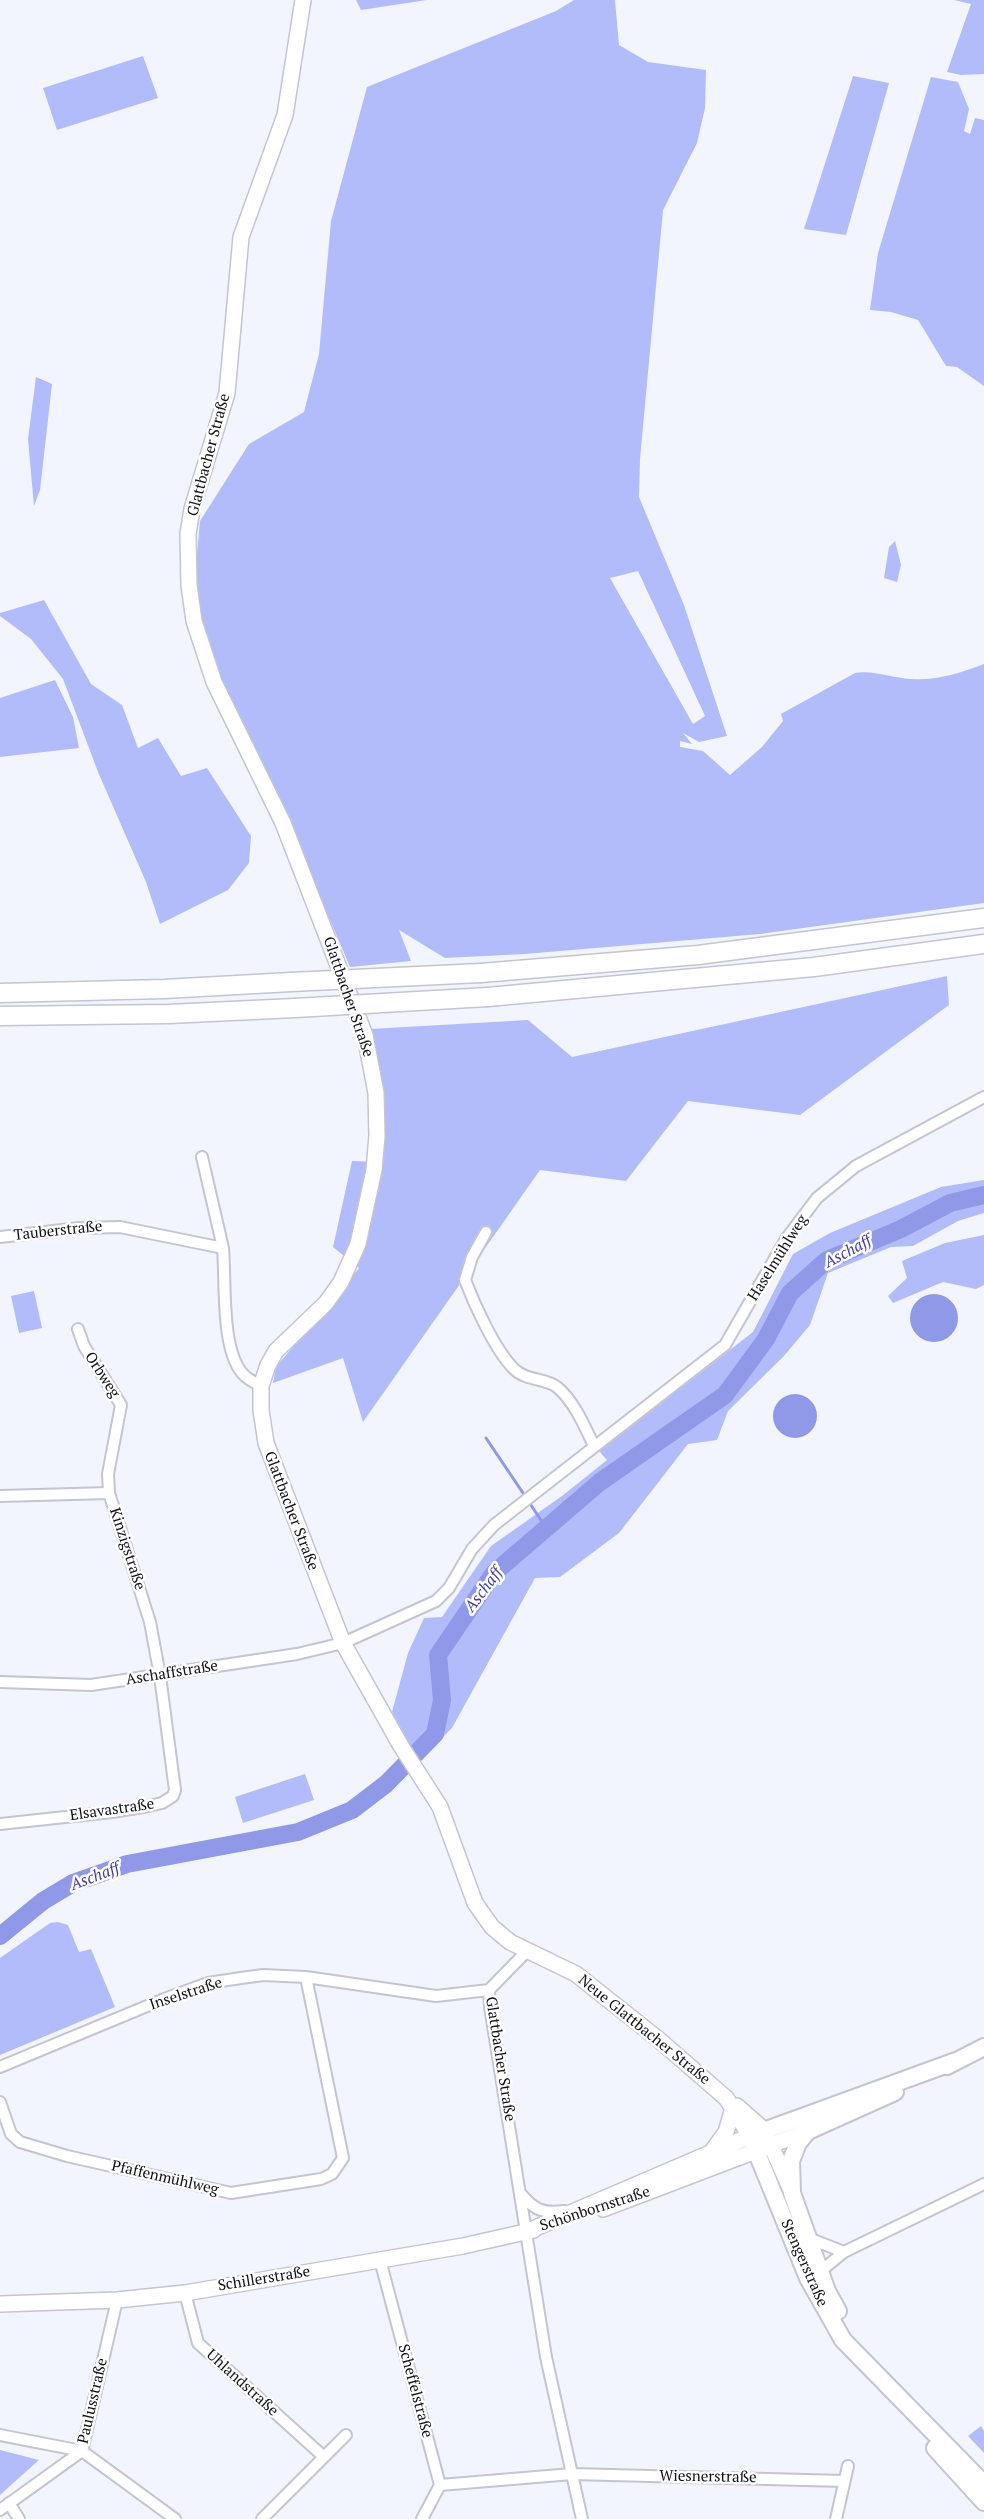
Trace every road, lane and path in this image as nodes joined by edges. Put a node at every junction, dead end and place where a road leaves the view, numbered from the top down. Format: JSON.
{"nodes":[{"id":1,"x":303,"y":0,"type":"edge"},
{"id":2,"x":984,"y":918,"type":"edge"},
{"id":3,"x":984,"y":944,"type":"edge"},
{"id":4,"x":0,"y":993,"type":"edge"},
{"id":5,"x":0,"y":1016,"type":"edge"},
{"id":6,"x":984,"y":1098,"type":"edge"},
{"id":7,"x":202,"y":1157,"type":"dead end"},
{"id":8,"x":486,"y":1232,"type":"dead end"},
{"id":9,"x":0,"y":1237,"type":"edge"},
{"id":10,"x":223,"y":1248,"type":"junction"},
{"id":11,"x":78,"y":1329,"type":"dead end"},
{"id":12,"x":261,"y":1386,"type":"junction"},
{"id":13,"x":594,"y":1446,"type":"junction"},
{"id":14,"x":109,"y":1492,"type":"junction"},
{"id":15,"x":0,"y":1496,"type":"edge"},
{"id":16,"x":343,"y":1643,"type":"junction"},
{"id":17,"x":160,"y":1676,"type":"junction"},
{"id":18,"x":0,"y":1682,"type":"edge"},
{"id":19,"x":0,"y":1824,"type":"edge"},
{"id":20,"x":526,"y":1952,"type":"junction"},
{"id":21,"x":306,"y":1977,"type":"junction"},
{"id":22,"x":489,"y":1990,"type":"junction"},
{"id":23,"x":984,"y":2047,"type":"edge"},
{"id":24,"x":956,"y":2061,"type":"junction"},
{"id":25,"x":0,"y":2067,"type":"edge"},
{"id":26,"x":0,"y":2102,"type":"edge"},
{"id":27,"x":729,"y":2103,"type":"junction"},
{"id":28,"x":808,"y":2132,"type":"junction"},
{"id":29,"x":761,"y":2140,"type":"junction"},
{"id":30,"x":712,"y":2151,"type":"junction"},
{"id":31,"x":984,"y":2184,"type":"edge"},
{"id":32,"x":792,"y":2193,"type":"junction"},
{"id":33,"x":521,"y":2194,"type":"junction"},
{"id":34,"x":575,"y":2210,"type":"junction"},
{"id":35,"x":526,"y":2232,"type":"junction"},
{"id":36,"x":808,"y":2238,"type":"junction"},
{"id":37,"x":844,"y":2252,"type":"junction"},
{"id":38,"x":380,"y":2260,"type":"junction"},
{"id":39,"x":822,"y":2270,"type":"junction"},
{"id":40,"x":185,"y":2293,"type":"junction"},
{"id":41,"x":117,"y":2300,"type":"junction"},
{"id":42,"x":0,"y":2304,"type":"edge"},
{"id":43,"x":880,"y":2374,"type":"junction"},
{"id":44,"x":0,"y":2435,"type":"edge"},
{"id":45,"x":346,"y":2435,"type":"dead end"},
{"id":46,"x":82,"y":2451,"type":"junction"},
{"id":47,"x":324,"y":2457,"type":"junction"},
{"id":48,"x":848,"y":2466,"type":"dead end"},
{"id":49,"x":984,"y":2470,"type":"edge"},
{"id":50,"x":572,"y":2474,"type":"junction"},
{"id":51,"x":844,"y":2481,"type":"junction"},
{"id":52,"x":984,"y":2484,"type":"edge"},
{"id":53,"x":440,"y":2485,"type":"junction"},
{"id":54,"x":984,"y":2502,"type":"edge"},
{"id":55,"x":4,"y":2506,"type":"edge"},
{"id":56,"x":19,"y":2519,"type":"edge"},
{"id":57,"x":175,"y":2519,"type":"edge"},
{"id":58,"x":262,"y":2519,"type":"edge"},
{"id":59,"x":422,"y":2519,"type":"edge"},
{"id":60,"x":582,"y":2519,"type":"edge"},
{"id":61,"x":836,"y":2519,"type":"edge"}],
"edges":[{"from":1,"to":12,"type":"street","name":"Glattbacher Straße"},
{"from":2,"to":4,"type":"highway","bridge":true},
{"from":3,"to":5,"type":"highway","bridge":true},
{"from":6,"to":13,"type":"street","name":"Haselmühlweg"},
{"from":7,"to":10,"type":"street"},
{"from":8,"to":13,"type":"street"},
{"from":9,"to":10,"type":"street","name":"Tauberstraße"},
{"from":10,"to":12,"type":"street"},
{"from":11,"to":14,"type":"street","name":"Orbweg"},
{"from":12,"to":16,"type":"street","name":"Glattbacher Straße"},
{"from":13,"to":16,"type":"street","name":"Haselmühlweg"},
{"from":14,"to":15,"type":"street","name":"Kinzigstraße"},
{"from":14,"to":17,"type":"street","name":"Kinzigstraße"},
{"from":16,"to":17,"type":"street","name":"Aschaffstraße"},
{"from":16,"to":20,"type":"street","name":"Glattbacher Straße"},
{"from":17,"to":18,"type":"street","name":"Aschaffstraße"},
{"from":17,"to":19,"type":"street","name":"Elsavastraße"},
{"from":20,"to":22,"type":"street","name":"Glattbacher Straße"},
{"from":20,"to":27,"type":"street","name":"Neue Glattbacher Straße"},
{"from":21,"to":22,"type":"street","name":"Inselstraße"},
{"from":21,"to":25,"type":"street","name":"Inselstraße"},
{"from":21,"to":26,"type":"street","name":"Pfaffenmühlweg"},
{"from":22,"to":33,"type":"street","name":"Glattbacher Straße"},
{"from":23,"to":24,"type":"main road","name":"Schönbornstraße"},
{"from":24,"to":28,"type":"main road","name":"Schönbornstraße"},
{"from":24,"to":29,"type":"main road","name":"Schönbornstraße"},
{"from":27,"to":29,"type":"street","name":"Neue Glattbacher Straße"},
{"from":27,"to":30,"type":"street"},
{"from":28,"to":29,"type":"street","name":"Schönbornstraße"},
{"from":28,"to":32,"type":"main road"},
{"from":29,"to":30,"type":"street","name":"Schönbornstraße"},
{"from":29,"to":32,"type":"street","name":"Stengerstraße"},
{"from":29,"to":35,"type":"street","name":"Schönbornstraße"},
{"from":29,"to":43,"type":"main road","name":"Stengerstraße"},
{"from":30,"to":34,"type":"street","name":"Schönbornstraße"},
{"from":31,"to":37,"type":"street","name":"Stengerstraße"},
{"from":32,"to":36,"type":"main road","name":"Stengerstraße"},
{"from":33,"to":34,"type":"street"},
{"from":33,"to":35,"type":"street","name":"Glattbacher Straße"},
{"from":34,"to":35,"type":"street","name":"Schönbornstraße"},
{"from":35,"to":38,"type":"street","name":"Schillerstraße"},
{"from":35,"to":50,"type":"street","name":"Glattbacher Straße"},
{"from":36,"to":37,"type":"street","name":"Stengerstraße"},
{"from":36,"to":39,"type":"main road","name":"Stengerstraße"},
{"from":37,"to":39,"type":"street","name":"Stengerstraße"},
{"from":38,"to":40,"type":"street","name":"Schillerstraße"},
{"from":38,"to":53,"type":"street","name":"Scheffelstraße"},
{"from":39,"to":43,"type":"main road","name":"Stengerstraße"},
{"from":40,"to":41,"type":"street","name":"Schillerstraße"},
{"from":40,"to":47,"type":"street","name":"Uhlandstraße"},
{"from":41,"to":42,"type":"street","name":"Schillerstraße"},
{"from":41,"to":46,"type":"street","name":"Paulusstraße"},
{"from":43,"to":49,"type":"main road"},
{"from":43,"to":52,"type":"main road"},
{"from":43,"to":54,"type":"main road"},
{"from":44,"to":46,"type":"street"},
{"from":45,"to":47,"type":"street"},
{"from":46,"to":55,"type":"street","name":"Paulusstraße"},
{"from":46,"to":57,"type":"street"},
{"from":47,"to":58,"type":"street"},
{"from":48,"to":51,"type":"street"},
{"from":50,"to":51,"type":"street","name":"Wiesnerstraße"},
{"from":50,"to":53,"type":"street"},
{"from":50,"to":60,"type":"street","name":"Glattbacher Straße"},
{"from":51,"to":61,"type":"street"},
{"from":53,"to":59,"type":"street"},
{"from":55,"to":56,"type":"street","name":"Paulusstraße"}]}
